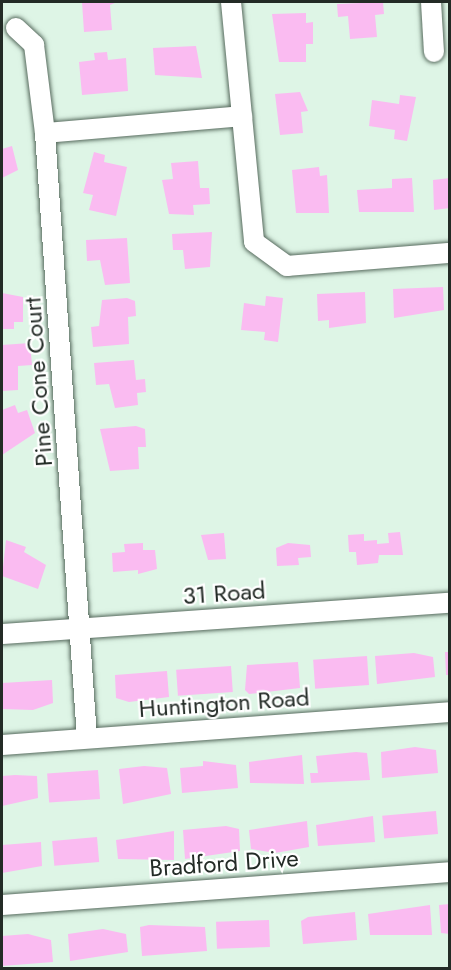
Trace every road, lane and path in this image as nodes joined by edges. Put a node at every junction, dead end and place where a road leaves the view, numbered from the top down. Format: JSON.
{"nodes":[{"id":1,"x":231,"y":2,"type":"edge"},
{"id":2,"x":431,"y":2,"type":"edge"},
{"id":3,"x":16,"y":28,"type":"dead end"},
{"id":4,"x":434,"y":52,"type":"dead end"},
{"id":5,"x":242,"y":116,"type":"junction"},
{"id":6,"x":45,"y":133,"type":"junction"},
{"id":7,"x":450,"y":253,"type":"edge"},
{"id":8,"x":450,"y":603,"type":"edge"},
{"id":9,"x":81,"y":628,"type":"junction"},
{"id":10,"x":2,"y":634,"type":"edge"},
{"id":11,"x":450,"y":712,"type":"edge"},
{"id":12,"x":87,"y":738,"type":"junction"},
{"id":13,"x":2,"y":745,"type":"edge"},
{"id":14,"x":450,"y":872,"type":"edge"},
{"id":15,"x":2,"y":905,"type":"edge"}],
"edges":[{"from":1,"to":5,"type":"street"},
{"from":2,"to":4,"type":"street"},
{"from":3,"to":6,"type":"street","name":"Pine Cone Court"},
{"from":5,"to":6,"type":"street"},
{"from":5,"to":7,"type":"street"},
{"from":6,"to":9,"type":"street","name":"Pine Cone Court"},
{"from":8,"to":9,"type":"street","name":"31 Road"},
{"from":9,"to":10,"type":"street","name":"31 Road"},
{"from":9,"to":12,"type":"street","name":"Pine Cone Court"},
{"from":11,"to":12,"type":"street","name":"Huntington Road"},
{"from":12,"to":13,"type":"street","name":"Huntington Road"},
{"from":14,"to":15,"type":"street","name":"Bradford Drive"}]}
